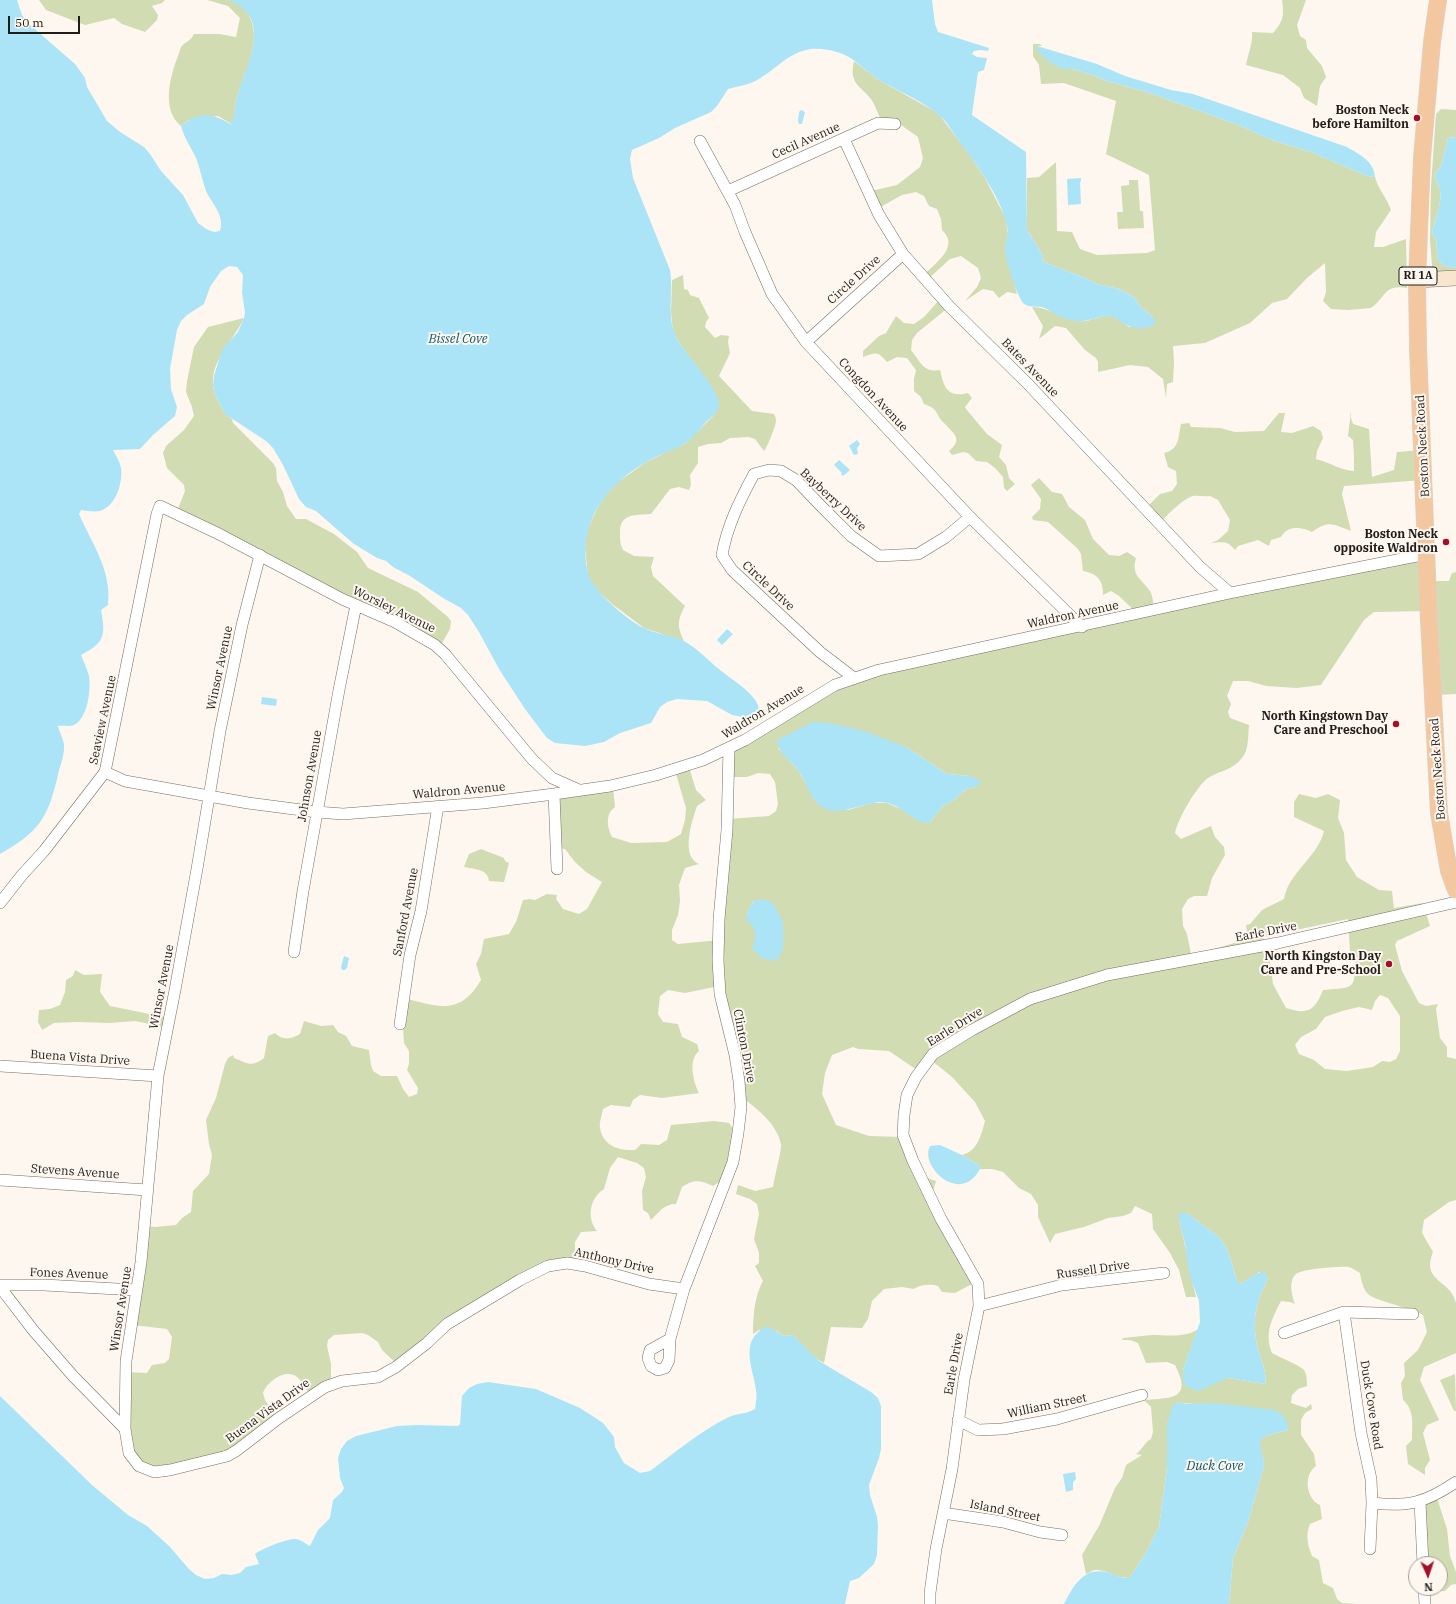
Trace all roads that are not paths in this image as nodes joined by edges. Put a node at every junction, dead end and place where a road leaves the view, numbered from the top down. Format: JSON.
{"nodes":[{"id":1,"x":1438,"y":0,"type":"edge"},
{"id":2,"x":895,"y":124,"type":"dead end"},
{"id":3,"x":844,"y":138,"type":"junction"},
{"id":4,"x":700,"y":141,"type":"dead end"},
{"id":5,"x":728,"y":191,"type":"junction"},
{"id":6,"x":902,"y":254,"type":"junction"},
{"id":7,"x":1456,"y":278,"type":"edge"},
{"id":8,"x":1418,"y":280,"type":"junction"},
{"id":9,"x":806,"y":342,"type":"junction"},
{"id":10,"x":760,"y":473,"type":"joint"},
{"id":11,"x":159,"y":509,"type":"joint"},
{"id":12,"x":970,"y":518,"type":"junction"},
{"id":13,"x":1427,"y":554,"type":"junction"},
{"id":14,"x":260,"y":555,"type":"junction"},
{"id":15,"x":1230,"y":593,"type":"junction"},
{"id":16,"x":356,"y":605,"type":"junction"},
{"id":17,"x":1082,"y":627,"type":"junction"},
{"id":18,"x":854,"y":678,"type":"junction"},
{"id":19,"x":729,"y":748,"type":"junction"},
{"id":20,"x":105,"y":772,"type":"junction"},
{"id":21,"x":579,"y":790,"type":"junction"},
{"id":22,"x":554,"y":794,"type":"junction"},
{"id":23,"x":210,"y":796,"type":"junction"},
{"id":24,"x":438,"y":806,"type":"junction"},
{"id":25,"x":317,"y":812,"type":"junction"},
{"id":26,"x":557,"y":869,"type":"dead end"},
{"id":27,"x":1456,"y":890,"type":"edge"},
{"id":28,"x":1456,"y":902,"type":"edge"},
{"id":29,"x":0,"y":903,"type":"edge"},
{"id":30,"x":294,"y":952,"type":"dead end"},
{"id":31,"x":400,"y":1024,"type":"dead end"},
{"id":32,"x":0,"y":1066,"type":"edge"},
{"id":33,"x":158,"y":1076,"type":"junction"},
{"id":34,"x":0,"y":1180,"type":"edge"},
{"id":35,"x":148,"y":1190,"type":"junction"},
{"id":36,"x":1164,"y":1273,"type":"dead end"},
{"id":37,"x":0,"y":1286,"type":"edge"},
{"id":38,"x":684,"y":1289,"type":"junction"},
{"id":39,"x":136,"y":1290,"type":"junction"},
{"id":40,"x":979,"y":1306,"type":"junction"},
{"id":41,"x":477,"y":1307,"type":"joint"},
{"id":42,"x":1344,"y":1312,"type":"junction"},
{"id":43,"x":1413,"y":1314,"type":"dead end"},
{"id":44,"x":1284,"y":1333,"type":"dead end"},
{"id":45,"x":670,"y":1339,"type":"dead end"},
{"id":46,"x":1142,"y":1395,"type":"dead end"},
{"id":47,"x":958,"y":1420,"type":"junction"},
{"id":48,"x":125,"y":1429,"type":"junction"},
{"id":49,"x":1456,"y":1482,"type":"edge"},
{"id":50,"x":1420,"y":1502,"type":"junction"},
{"id":51,"x":1372,"y":1503,"type":"junction"},
{"id":52,"x":943,"y":1513,"type":"junction"},
{"id":53,"x":1062,"y":1534,"type":"dead end"},
{"id":54,"x":1370,"y":1549,"type":"dead end"},
{"id":55,"x":1423,"y":1556,"type":"edge"},
{"id":56,"x":930,"y":1604,"type":"edge"}],
"edges":[{"from":1,"to":8,"type":"main road","name":"Boston Neck Road","number":"RI 1A"},
{"from":2,"to":3,"type":"street","name":"Cecil Avenue"},
{"from":3,"to":5,"type":"street","name":"Cecil Avenue"},
{"from":3,"to":6,"type":"street","name":"Bates Avenue"},
{"from":4,"to":5,"type":"street","name":"Congdon Avenue"},
{"from":5,"to":9,"type":"street","name":"Congdon Avenue"},
{"from":6,"to":9,"type":"street","name":"Circle Drive"},
{"from":6,"to":15,"type":"street","name":"Bates Avenue"},
{"from":7,"to":8,"type":"street"},
{"from":8,"to":13,"type":"main road","name":"Boston Neck Road","number":"RI 1A"},
{"from":9,"to":12,"type":"street","name":"Congdon Avenue"},
{"from":10,"to":12,"type":"street","name":"Bayberry Drive"},
{"from":10,"to":18,"type":"street","name":"Circle Drive"},
{"from":11,"to":14,"type":"street","name":"Worsley Avenue"},
{"from":11,"to":20,"type":"street","name":"Seaview Avenue"},
{"from":12,"to":17,"type":"street","name":"Congdon Avenue"},
{"from":13,"to":15,"type":"street","name":"Waldron Avenue"},
{"from":13,"to":27,"type":"main road","name":"Boston Neck Road","number":"RI 1A"},
{"from":14,"to":16,"type":"street","name":"Worsley Avenue"},
{"from":14,"to":23,"type":"street","name":"Winsor Avenue"},
{"from":15,"to":17,"type":"street","name":"Waldron Avenue"},
{"from":16,"to":21,"type":"street","name":"Worsley Avenue"},
{"from":16,"to":25,"type":"street","name":"Johnson Avenue"},
{"from":17,"to":18,"type":"street","name":"Waldron Avenue"},
{"from":18,"to":19,"type":"street","name":"Waldron Avenue"},
{"from":19,"to":21,"type":"street","name":"Waldron Avenue"},
{"from":19,"to":38,"type":"street","name":"Clinton Drive"},
{"from":20,"to":23,"type":"street","name":"Waldron Avenue"},
{"from":20,"to":29,"type":"street","name":"Seaview Avenue"},
{"from":21,"to":22,"type":"street","name":"Waldron Avenue"},
{"from":22,"to":24,"type":"street","name":"Waldron Avenue"},
{"from":22,"to":26,"type":"street"},
{"from":23,"to":25,"type":"street","name":"Waldron Avenue"},
{"from":23,"to":33,"type":"street","name":"Winsor Avenue"},
{"from":24,"to":25,"type":"street","name":"Waldron Avenue"},
{"from":24,"to":31,"type":"street","name":"Sanford Avenue"},
{"from":25,"to":30,"type":"street","name":"Johnson Avenue"},
{"from":28,"to":40,"type":"street","name":"Earle Drive"},
{"from":32,"to":33,"type":"street","name":"Buena Vista Drive"},
{"from":33,"to":35,"type":"street","name":"Winsor Avenue"},
{"from":34,"to":35,"type":"street","name":"Stevens Avenue"},
{"from":35,"to":39,"type":"street","name":"Winsor Avenue"},
{"from":36,"to":40,"type":"street","name":"Russell Drive"},
{"from":37,"to":39,"type":"street","name":"Fones Avenue"},
{"from":37,"to":48,"type":"street"},
{"from":38,"to":41,"type":"street","name":"Anthony Drive"},
{"from":38,"to":45,"type":"street","name":"Clinton Drive"},
{"from":39,"to":48,"type":"street","name":"Winsor Avenue"},
{"from":40,"to":47,"type":"street","name":"Earle Drive"},
{"from":41,"to":48,"type":"street","name":"Buena Vista Drive"},
{"from":42,"to":43,"type":"street"},
{"from":42,"to":44,"type":"street"},
{"from":42,"to":51,"type":"street","name":"Duck Cove Road"},
{"from":46,"to":47,"type":"street","name":"William Street"},
{"from":47,"to":52,"type":"street","name":"Earle Drive"},
{"from":49,"to":50,"type":"street"},
{"from":50,"to":51,"type":"street"},
{"from":50,"to":55,"type":"street"},
{"from":51,"to":54,"type":"street","name":"Duck Cove Road"},
{"from":52,"to":53,"type":"street","name":"Island Street"},
{"from":52,"to":56,"type":"street","name":"Earle Drive"}]}
